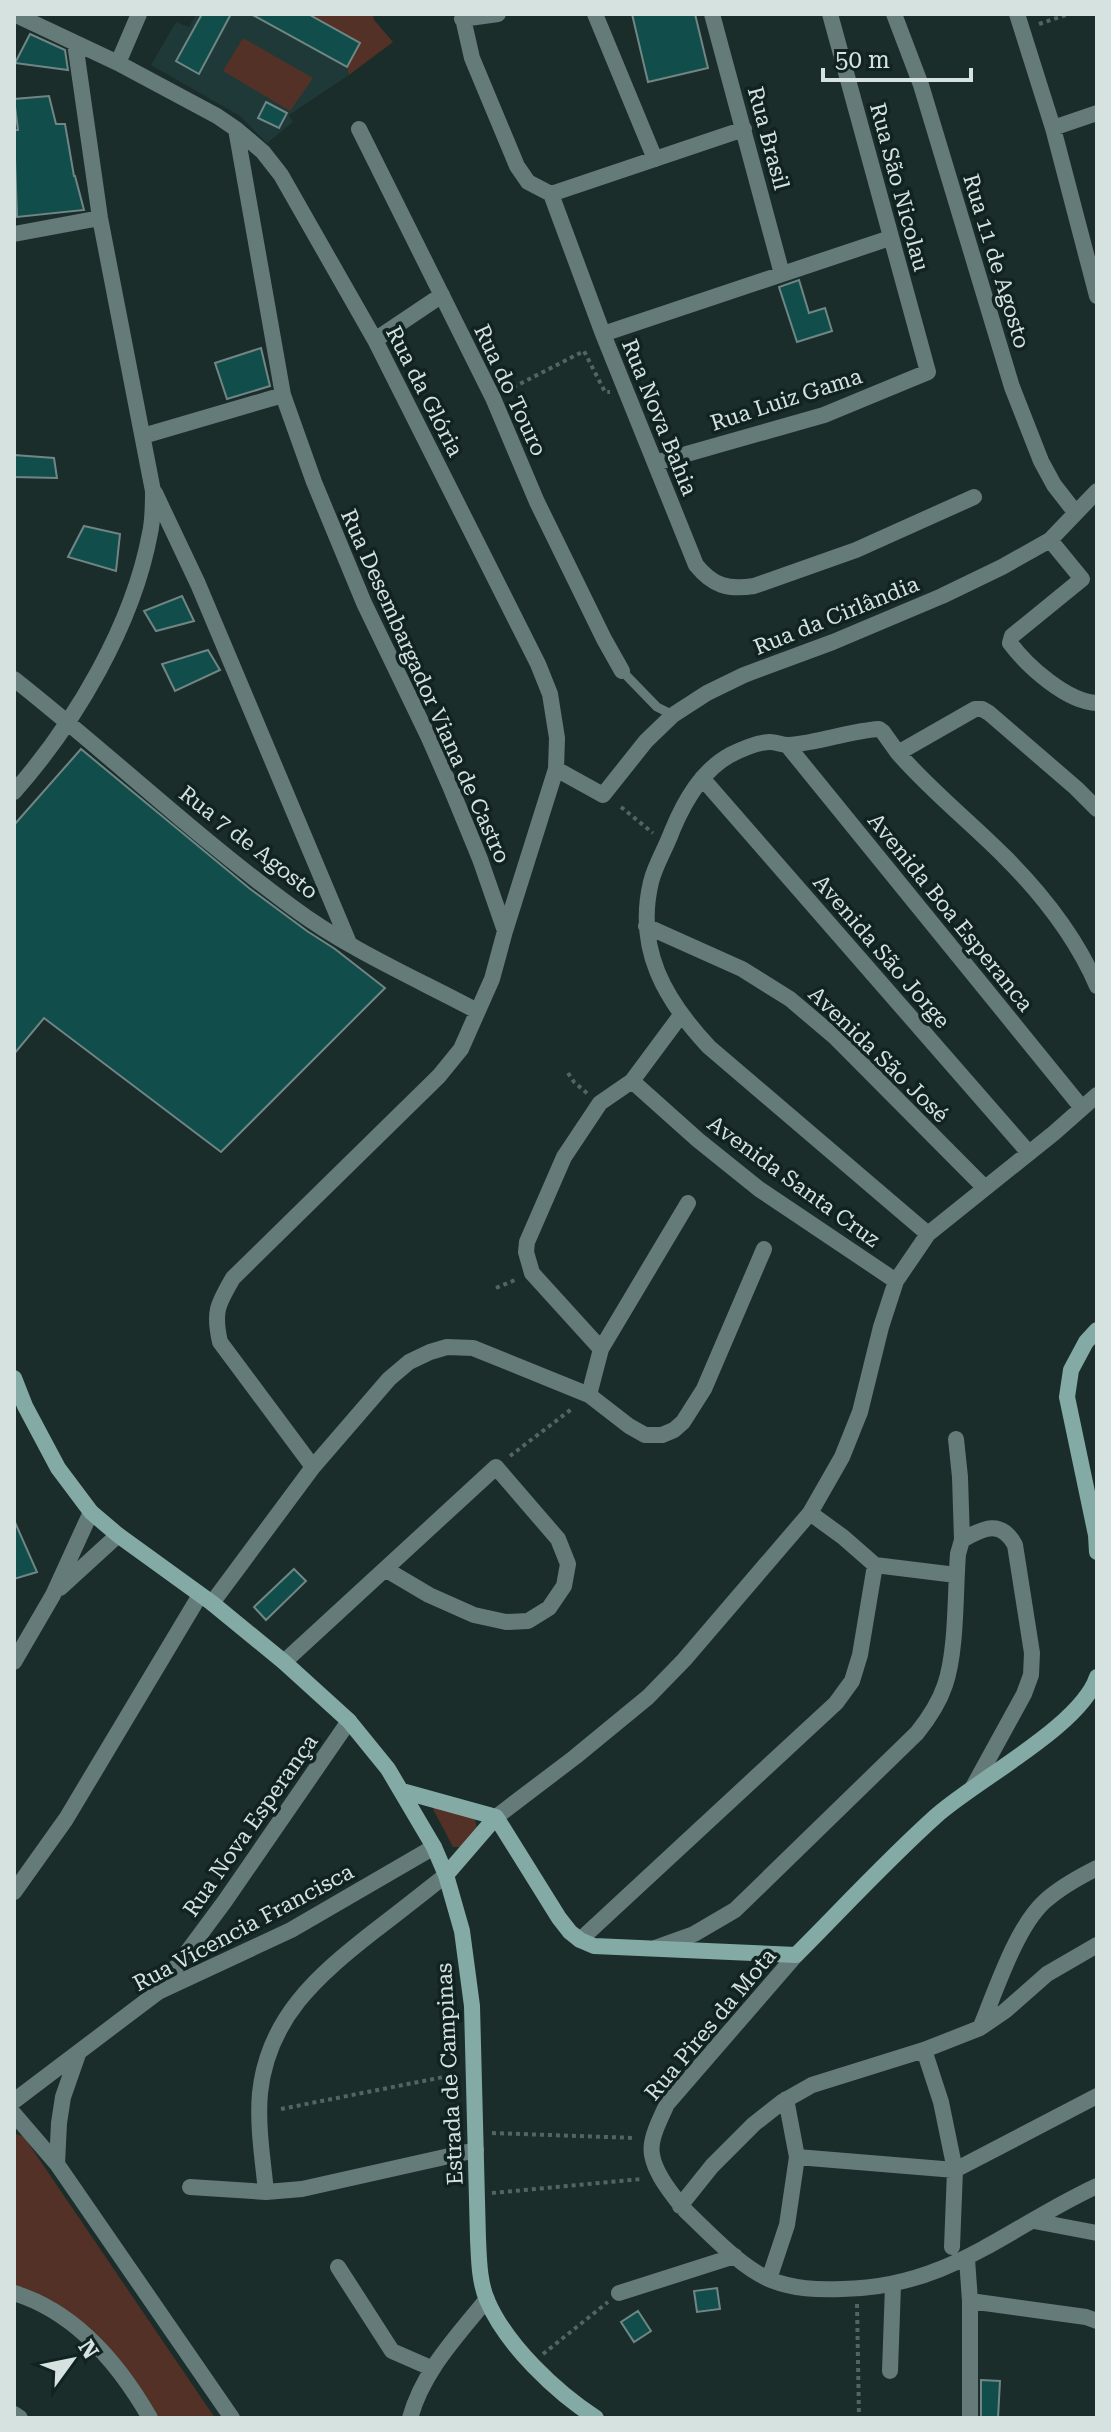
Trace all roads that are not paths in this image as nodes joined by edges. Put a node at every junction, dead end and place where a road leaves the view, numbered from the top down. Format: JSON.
{"nodes":[{"id":1,"x":14,"y":14,"type":"edge"},
{"id":2,"x":139,"y":14,"type":"edge"},
{"id":3,"x":498,"y":14,"type":"edge"},
{"id":4,"x":595,"y":14,"type":"edge"},
{"id":5,"x":712,"y":14,"type":"edge"},
{"id":6,"x":830,"y":14,"type":"edge"},
{"id":7,"x":894,"y":14,"type":"edge"},
{"id":8,"x":462,"y":16,"type":"edge"},
{"id":9,"x":50,"y":21,"type":"edge"},
{"id":10,"x":1019,"y":22,"type":"edge"},
{"id":11,"x":75,"y":43,"type":"junction"},
{"id":12,"x":118,"y":63,"type":"junction"},
{"id":13,"x":1097,"y":113,"type":"edge"},
{"id":14,"x":1053,"y":128,"type":"junction"},
{"id":15,"x":236,"y":129,"type":"junction"},
{"id":16,"x":359,"y":129,"type":"dead end"},
{"id":17,"x":744,"y":129,"type":"junction"},
{"id":18,"x":655,"y":159,"type":"junction"},
{"id":19,"x":551,"y":194,"type":"junction"},
{"id":20,"x":100,"y":218,"type":"junction"},
{"id":21,"x":14,"y":234,"type":"edge"},
{"id":22,"x":890,"y":238,"type":"junction"},
{"id":23,"x":782,"y":274,"type":"junction"},
{"id":24,"x":442,"y":295,"type":"junction"},
{"id":25,"x":1097,"y":296,"type":"edge"},
{"id":26,"x":603,"y":334,"type":"junction"},
{"id":27,"x":375,"y":340,"type":"junction"},
{"id":28,"x":928,"y":372,"type":"joint"},
{"id":29,"x":283,"y":395,"type":"junction"},
{"id":30,"x":143,"y":436,"type":"junction"},
{"id":31,"x":655,"y":463,"type":"junction"},
{"id":32,"x":153,"y":491,"type":"junction"},
{"id":33,"x":1097,"y":491,"type":"edge"},
{"id":34,"x":974,"y":497,"type":"dead end"},
{"id":35,"x":1075,"y":512,"type":"junction"},
{"id":36,"x":1050,"y":540,"type":"junction"},
{"id":37,"x":622,"y":671,"type":"joint"},
{"id":38,"x":14,"y":679,"type":"edge"},
{"id":39,"x":1097,"y":703,"type":"edge"},
{"id":40,"x":673,"y":715,"type":"junction"},
{"id":41,"x":70,"y":722,"type":"junction"},
{"id":42,"x":787,"y":745,"type":"junction"},
{"id":43,"x":898,"y":753,"type":"junction"},
{"id":44,"x":556,"y":769,"type":"junction"},
{"id":45,"x":702,"y":778,"type":"junction"},
{"id":46,"x":14,"y":792,"type":"edge"},
{"id":47,"x":1097,"y":809,"type":"edge"},
{"id":48,"x":646,"y":926,"type":"junction"},
{"id":49,"x":505,"y":931,"type":"junction"},
{"id":50,"x":349,"y":943,"type":"junction"},
{"id":51,"x":1097,"y":986,"type":"edge"},
{"id":52,"x":477,"y":1011,"type":"junction"},
{"id":53,"x":681,"y":1015,"type":"junction"},
{"id":54,"x":632,"y":1081,"type":"junction"},
{"id":55,"x":1097,"y":1095,"type":"edge"},
{"id":56,"x":1082,"y":1108,"type":"junction"},
{"id":57,"x":1029,"y":1153,"type":"junction"},
{"id":58,"x":984,"y":1187,"type":"junction"},
{"id":59,"x":688,"y":1203,"type":"dead end"},
{"id":60,"x":928,"y":1234,"type":"junction"},
{"id":61,"x":764,"y":1249,"type":"dead end"},
{"id":62,"x":896,"y":1281,"type":"junction"},
{"id":63,"x":1097,"y":1330,"type":"edge"},
{"id":64,"x":601,"y":1349,"type":"junction"},
{"id":65,"x":14,"y":1378,"type":"edge"},
{"id":66,"x":589,"y":1395,"type":"junction"},
{"id":67,"x":956,"y":1439,"type":"dead end"},
{"id":68,"x":313,"y":1467,"type":"junction"},
{"id":69,"x":91,"y":1512,"type":"junction"},
{"id":70,"x":810,"y":1513,"type":"junction"},
{"id":71,"x":118,"y":1535,"type":"junction"},
{"id":72,"x":962,"y":1540,"type":"junction"},
{"id":73,"x":1097,"y":1552,"type":"edge"},
{"id":74,"x":875,"y":1565,"type":"junction"},
{"id":75,"x":385,"y":1569,"type":"junction"},
{"id":76,"x":956,"y":1575,"type":"junction"},
{"id":77,"x":53,"y":1595,"type":"junction"},
{"id":78,"x":206,"y":1599,"type":"junction"},
{"id":79,"x":14,"y":1662,"type":"edge"},
{"id":80,"x":284,"y":1662,"type":"junction"},
{"id":81,"x":1097,"y":1677,"type":"edge"},
{"id":82,"x":349,"y":1721,"type":"junction"},
{"id":83,"x":973,"y":1787,"type":"junction"},
{"id":84,"x":402,"y":1791,"type":"junction"},
{"id":85,"x":496,"y":1817,"type":"junction"},
{"id":86,"x":434,"y":1847,"type":"junction"},
{"id":87,"x":1097,"y":1868,"type":"edge"},
{"id":88,"x":446,"y":1875,"type":"junction"},
{"id":89,"x":14,"y":1892,"type":"edge"},
{"id":90,"x":580,"y":1940,"type":"junction"},
{"id":91,"x":1097,"y":1945,"type":"edge"},
{"id":92,"x":649,"y":1950,"type":"junction"},
{"id":93,"x":796,"y":1955,"type":"junction"},
{"id":94,"x":158,"y":1992,"type":"junction"},
{"id":95,"x":980,"y":2028,"type":"junction"},
{"id":96,"x":924,"y":2050,"type":"junction"},
{"id":97,"x":78,"y":2054,"type":"junction"},
{"id":98,"x":1097,"y":2096,"type":"edge"},
{"id":99,"x":786,"y":2099,"type":"junction"},
{"id":100,"x":14,"y":2101,"type":"edge"},
{"id":101,"x":14,"y":2114,"type":"edge"},
{"id":102,"x":476,"y":2150,"type":"junction"},
{"id":103,"x":797,"y":2157,"type":"junction"},
{"id":104,"x":57,"y":2164,"type":"junction"},
{"id":105,"x":955,"y":2170,"type":"junction"},
{"id":106,"x":1097,"y":2186,"type":"edge"},
{"id":107,"x":190,"y":2187,"type":"dead end"},
{"id":108,"x":266,"y":2192,"type":"junction"},
{"id":109,"x":680,"y":2206,"type":"junction"},
{"id":110,"x":1034,"y":2221,"type":"junction"},
{"id":111,"x":1097,"y":2233,"type":"edge"},
{"id":112,"x":952,"y":2247,"type":"dead end"},
{"id":113,"x":735,"y":2256,"type":"junction"},
{"id":114,"x":967,"y":2259,"type":"junction"},
{"id":115,"x":338,"y":2267,"type":"dead end"},
{"id":116,"x":769,"y":2279,"type":"junction"},
{"id":117,"x":893,"y":2285,"type":"junction"},
{"id":118,"x":14,"y":2293,"type":"edge"},
{"id":119,"x":619,"y":2293,"type":"road end"},
{"id":120,"x":487,"y":2299,"type":"junction"},
{"id":121,"x":970,"y":2301,"type":"junction"},
{"id":122,"x":1097,"y":2321,"type":"edge"},
{"id":123,"x":431,"y":2368,"type":"junction"},
{"id":124,"x":890,"y":2371,"type":"dead end"},
{"id":125,"x":14,"y":2414,"type":"edge"},
{"id":126,"x":20,"y":2418,"type":"edge"},
{"id":127,"x":150,"y":2418,"type":"edge"},
{"id":128,"x":232,"y":2418,"type":"edge"},
{"id":129,"x":410,"y":2418,"type":"edge"},
{"id":130,"x":596,"y":2418,"type":"edge"},
{"id":131,"x":970,"y":2418,"type":"edge"}],
"edges":[{"from":1,"to":9,"type":"street","name":"Rua da Glória"},
{"from":2,"to":12,"type":"street"},
{"from":3,"to":8,"type":"street"},
{"from":4,"to":18,"type":"street"},
{"from":5,"to":17,"type":"street","name":"Rua Brasil"},
{"from":6,"to":22,"type":"street","name":"Rua São Nicolau"},
{"from":7,"to":35,"type":"street","name":"Rua 11 de Agosto"},
{"from":8,"to":19,"type":"street"},
{"from":9,"to":11,"type":"street","name":"Rua da Glória"},
{"from":10,"to":14,"type":"street"},
{"from":11,"to":12,"type":"street","name":"Rua da Glória"},
{"from":11,"to":20,"type":"street"},
{"from":12,"to":15,"type":"street","name":"Rua da Glória"},
{"from":13,"to":14,"type":"street"},
{"from":14,"to":25,"type":"street"},
{"from":15,"to":27,"type":"street","name":"Rua da Glória"},
{"from":15,"to":29,"type":"street","name":"Rua Desembargador Viana de Castro"},
{"from":16,"to":24,"type":"street","name":"Rua do Touro"},
{"from":17,"to":18,"type":"street"},
{"from":17,"to":23,"type":"street","name":"Rua Brasil"},
{"from":18,"to":19,"type":"street"},
{"from":19,"to":26,"type":"street","name":"Rua Nova Bahia"},
{"from":20,"to":21,"type":"street"},
{"from":20,"to":30,"type":"street"},
{"from":22,"to":23,"type":"street"},
{"from":22,"to":28,"type":"street","name":"Rua São Nicolau"},
{"from":23,"to":26,"type":"street"},
{"from":24,"to":27,"type":"street"},
{"from":24,"to":37,"type":"street","name":"Rua do Touro"},
{"from":26,"to":31,"type":"street","name":"Rua Nova Bahia"},
{"from":27,"to":44,"type":"street","name":"Rua da Glória"},
{"from":28,"to":31,"type":"street","name":"Rua Luiz Gama"},
{"from":29,"to":30,"type":"street"},
{"from":29,"to":49,"type":"street","name":"Rua Desembargador Viana de Castro"},
{"from":30,"to":32,"type":"street"},
{"from":31,"to":34,"type":"street","name":"Rua Nova Bahia"},
{"from":32,"to":41,"type":"street"},
{"from":32,"to":50,"type":"street"},
{"from":33,"to":35,"type":"street","name":"Rua da Cirlândia"},
{"from":35,"to":36,"type":"street","name":"Rua da Cirlândia"},
{"from":36,"to":39,"type":"street"},
{"from":36,"to":40,"type":"street","name":"Rua da Cirlândia"},
{"from":37,"to":40,"type":"lane"},
{"from":38,"to":41,"type":"street","name":"Rua 7 de Agosto"},
{"from":40,"to":44,"type":"street","name":"Rua da Cirlândia"},
{"from":41,"to":46,"type":"street"},
{"from":41,"to":50,"type":"street","name":"Rua 7 de Agosto"},
{"from":42,"to":43,"type":"street"},
{"from":42,"to":45,"type":"street"},
{"from":42,"to":56,"type":"street","name":"Avenida Boa Esperanca"},
{"from":43,"to":47,"type":"street"},
{"from":43,"to":51,"type":"street"},
{"from":44,"to":49,"type":"street","name":"Rua da Glória"},
{"from":45,"to":48,"type":"street"},
{"from":45,"to":57,"type":"street","name":"Avenida São Jorge"},
{"from":48,"to":53,"type":"street"},
{"from":48,"to":58,"type":"street","name":"Avenida São José"},
{"from":49,"to":52,"type":"street"},
{"from":50,"to":52,"type":"street","name":"Rua 7 de Agosto"},
{"from":52,"to":68,"type":"street"},
{"from":53,"to":54,"type":"street"},
{"from":53,"to":60,"type":"street"},
{"from":54,"to":62,"type":"street","name":"Avenida Santa Cruz"},
{"from":54,"to":64,"type":"street"},
{"from":55,"to":56,"type":"street"},
{"from":56,"to":57,"type":"street"},
{"from":57,"to":58,"type":"street"},
{"from":58,"to":60,"type":"street"},
{"from":59,"to":64,"type":"street"},
{"from":60,"to":62,"type":"street"},
{"from":61,"to":66,"type":"street"},
{"from":62,"to":70,"type":"street"},
{"from":63,"to":73,"type":"main road"},
{"from":64,"to":66,"type":"street"},
{"from":65,"to":69,"type":"main road","name":"Estrada de Campinas"},
{"from":66,"to":68,"type":"street"},
{"from":67,"to":72,"type":"street"},
{"from":68,"to":78,"type":"street"},
{"from":69,"to":71,"type":"main road","name":"Estrada de Campinas"},
{"from":69,"to":77,"type":"street"},
{"from":70,"to":74,"type":"street"},
{"from":70,"to":85,"type":"street"},
{"from":71,"to":77,"type":"street"},
{"from":71,"to":78,"type":"main road","name":"Estrada de Campinas"},
{"from":72,"to":76,"type":"street"},
{"from":72,"to":83,"type":"street"},
{"from":74,"to":76,"type":"street"},
{"from":74,"to":90,"type":"street"},
{"from":75,"to":75,"type":"street"},
{"from":75,"to":80,"type":"street"},
{"from":76,"to":92,"type":"street"},
{"from":77,"to":79,"type":"street"},
{"from":78,"to":80,"type":"main road","name":"Estrada de Campinas"},
{"from":78,"to":89,"type":"street"},
{"from":80,"to":82,"type":"main road","name":"Estrada de Campinas"},
{"from":81,"to":83,"type":"main road","name":"Rua Pires da Mota"},
{"from":82,"to":84,"type":"main road","name":"Estrada de Campinas"},
{"from":82,"to":94,"type":"street","name":"Rua Nova Esperança"},
{"from":83,"to":93,"type":"main road","name":"Rua Pires da Mota"},
{"from":84,"to":85,"type":"main road"},
{"from":84,"to":86,"type":"main road","name":"Estrada de Campinas"},
{"from":85,"to":88,"type":"main road"},
{"from":85,"to":90,"type":"main road"},
{"from":86,"to":88,"type":"main road","name":"Estrada de Campinas"},
{"from":86,"to":94,"type":"street","name":"Rua Vicencia Francisca"},
{"from":87,"to":95,"type":"street"},
{"from":88,"to":102,"type":"main road","name":"Estrada de Campinas"},
{"from":88,"to":108,"type":"street"},
{"from":90,"to":92,"type":"main road"},
{"from":91,"to":95,"type":"street"},
{"from":92,"to":93,"type":"main road"},
{"from":93,"to":109,"type":"street","name":"Rua Pires da Mota"},
{"from":94,"to":97,"type":"street","name":"Rua Vicencia Francisca"},
{"from":95,"to":96,"type":"street"},
{"from":96,"to":99,"type":"street"},
{"from":96,"to":105,"type":"street"},
{"from":97,"to":100,"type":"street","name":"Rua Vicencia Francisca"},
{"from":97,"to":104,"type":"street"},
{"from":98,"to":105,"type":"street"},
{"from":99,"to":103,"type":"street"},
{"from":99,"to":109,"type":"street"},
{"from":101,"to":104,"type":"street"},
{"from":102,"to":108,"type":"street"},
{"from":102,"to":120,"type":"main road","name":"Estrada de Campinas"},
{"from":103,"to":105,"type":"street"},
{"from":103,"to":116,"type":"street"},
{"from":104,"to":128,"type":"street"},
{"from":105,"to":112,"type":"street"},
{"from":106,"to":110,"type":"street"},
{"from":107,"to":108,"type":"street"},
{"from":109,"to":113,"type":"street"},
{"from":110,"to":111,"type":"street"},
{"from":110,"to":114,"type":"street"},
{"from":113,"to":116,"type":"street"},
{"from":113,"to":119,"type":"street"},
{"from":114,"to":117,"type":"street"},
{"from":114,"to":121,"type":"street"},
{"from":115,"to":123,"type":"street"},
{"from":116,"to":117,"type":"street"},
{"from":117,"to":124,"type":"street"},
{"from":118,"to":127,"type":"street"},
{"from":120,"to":123,"type":"street"},
{"from":120,"to":130,"type":"main road","name":"Estrada de Campinas"},
{"from":121,"to":122,"type":"street"},
{"from":121,"to":131,"type":"street"},
{"from":123,"to":129,"type":"street"},
{"from":125,"to":126,"type":"street"}]}
